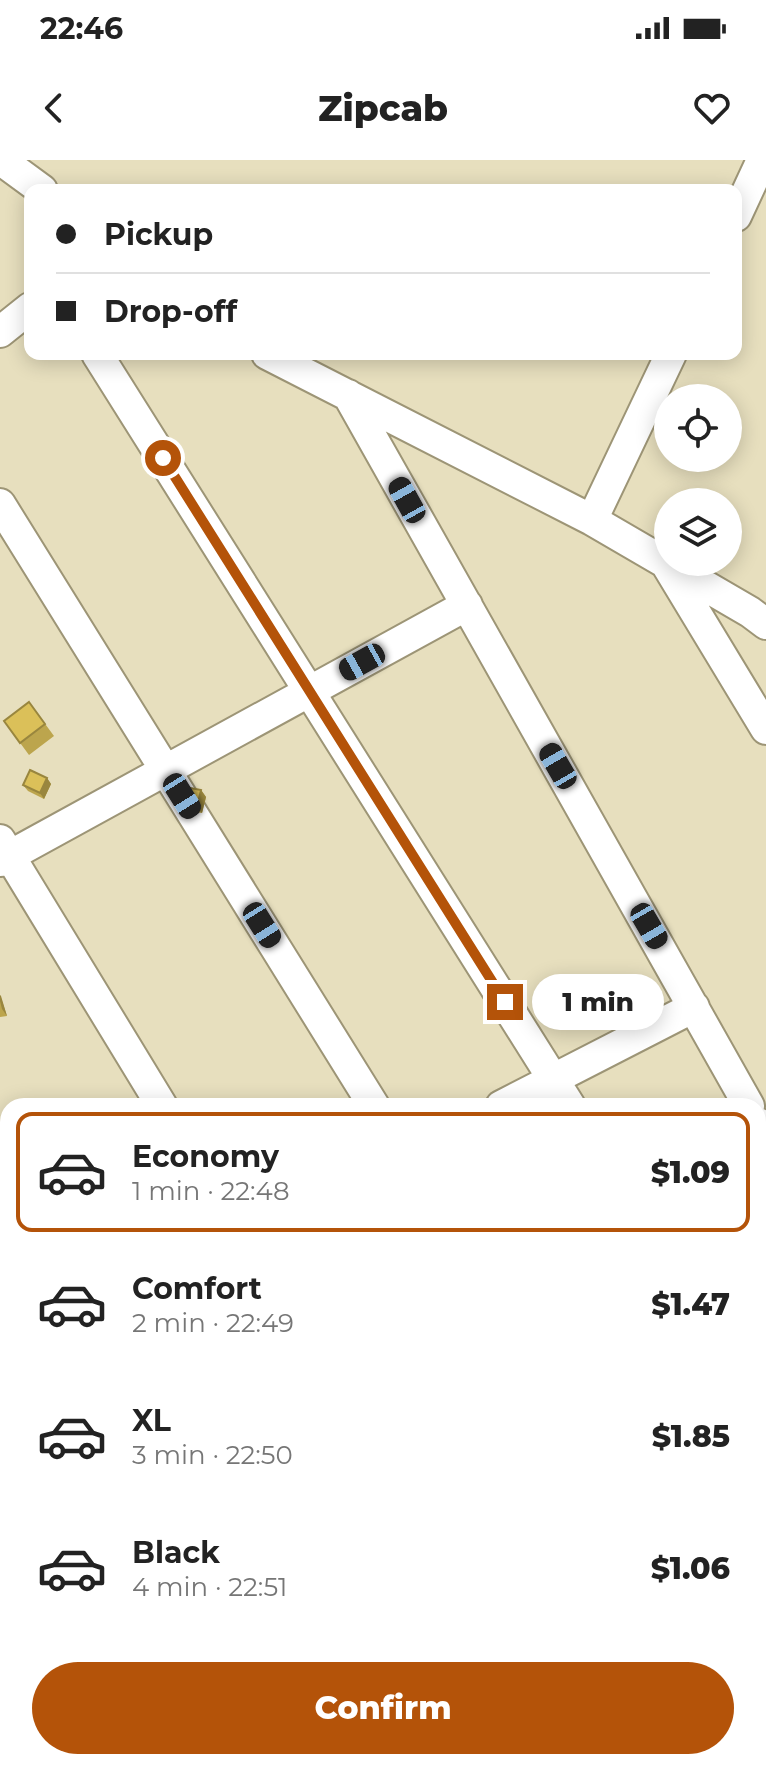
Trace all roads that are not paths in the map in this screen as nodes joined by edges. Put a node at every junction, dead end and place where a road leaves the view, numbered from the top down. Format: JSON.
{"nodes":[{"id":1,"x":1,"y":160,"type":"edge"},
{"id":2,"x":762,"y":160,"type":"edge"},
{"id":3,"x":34,"y":184,"type":"edge"},
{"id":4,"x":742,"y":203,"type":"edge"},
{"id":5,"x":24,"y":313,"type":"edge"},
{"id":6,"x":0,"y":332,"type":"edge"},
{"id":7,"x":101,"y":360,"type":"edge"},
{"id":8,"x":279,"y":360,"type":"edge"},
{"id":9,"x":668,"y":360,"type":"edge"},
{"id":10,"x":348,"y":395,"type":"junction"},
{"id":11,"x":0,"y":504,"type":"edge"},
{"id":12,"x":592,"y":520,"type":"junction"},
{"id":13,"x":654,"y":556,"type":"edge"},
{"id":14,"x":673,"y":576,"type":"edge"},
{"id":15,"x":689,"y":576,"type":"edge"},
{"id":16,"x":467,"y":605,"type":"junction"},
{"id":17,"x":766,"y":624,"type":"edge"},
{"id":18,"x":310,"y":691,"type":"junction"},
{"id":19,"x":766,"y":729,"type":"edge"},
{"id":20,"x":166,"y":770,"type":"junction"},
{"id":21,"x":3,"y":852,"type":"edge"},
{"id":22,"x":694,"y":1007,"type":"junction"},
{"id":23,"x":553,"y":1079,"type":"junction"},
{"id":24,"x":157,"y":1098,"type":"edge"},
{"id":25,"x":369,"y":1098,"type":"edge"},
{"id":26,"x":516,"y":1098,"type":"edge"},
{"id":27,"x":565,"y":1098,"type":"edge"},
{"id":28,"x":745,"y":1098,"type":"edge"}],
"edges":[{"from":1,"to":3,"type":"street"},
{"from":2,"to":4,"type":"street"},
{"from":5,"to":6,"type":"street"},
{"from":7,"to":18,"type":"street"},
{"from":8,"to":10,"type":"street"},
{"from":9,"to":12,"type":"street"},
{"from":10,"to":12,"type":"street"},
{"from":10,"to":16,"type":"street"},
{"from":11,"to":20,"type":"street"},
{"from":12,"to":13,"type":"street"},
{"from":14,"to":19,"type":"street"},
{"from":15,"to":17,"type":"street"},
{"from":16,"to":18,"type":"street"},
{"from":16,"to":22,"type":"street"},
{"from":18,"to":20,"type":"street"},
{"from":18,"to":23,"type":"street"},
{"from":20,"to":21,"type":"street"},
{"from":20,"to":25,"type":"street"},
{"from":21,"to":24,"type":"street"},
{"from":22,"to":23,"type":"street"},
{"from":22,"to":28,"type":"street"},
{"from":23,"to":26,"type":"street"},
{"from":23,"to":27,"type":"street"}]}
